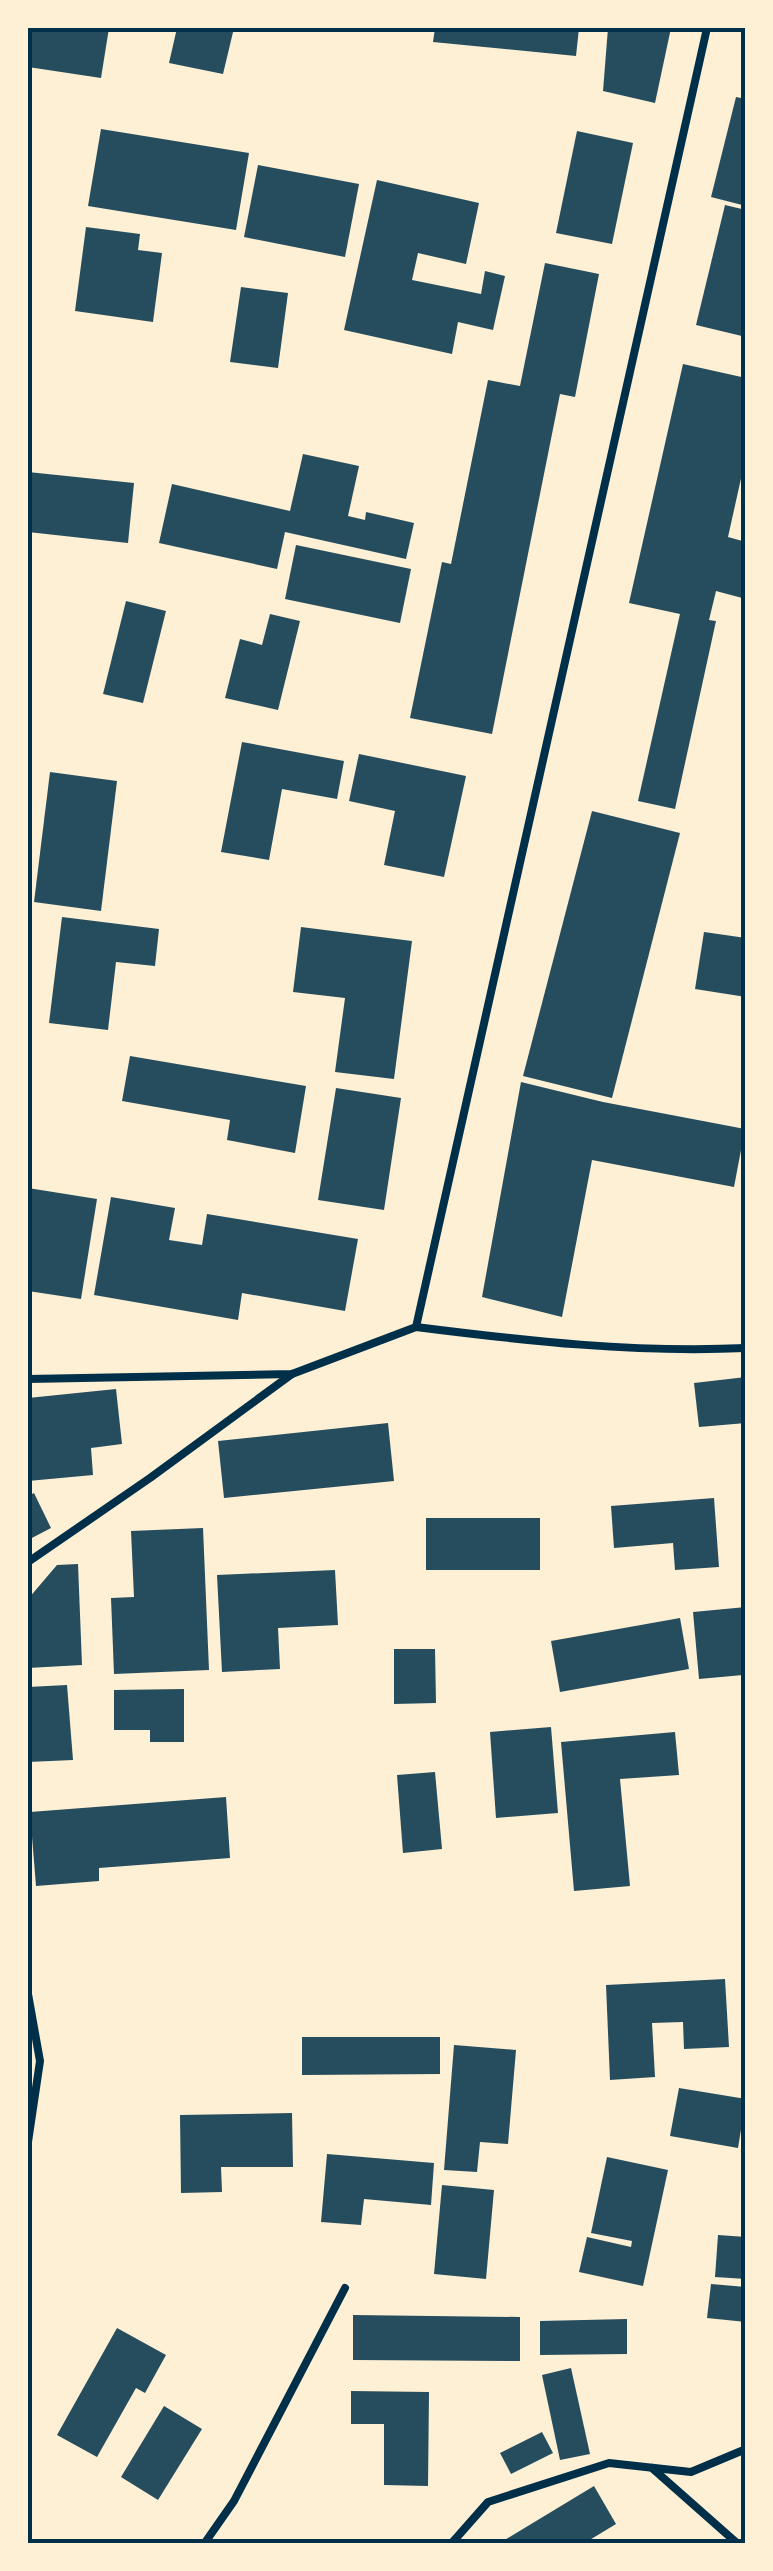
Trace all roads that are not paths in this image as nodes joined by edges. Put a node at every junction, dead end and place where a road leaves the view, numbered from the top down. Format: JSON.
{"nodes":[{"id":1,"x":706,"y":28,"type":"edge"},
{"id":2,"x":416,"y":1328,"type":"junction"},
{"id":3,"x":746,"y":1348,"type":"edge"},
{"id":4,"x":292,"y":1374,"type":"junction"},
{"id":5,"x":28,"y":1380,"type":"edge"},
{"id":6,"x":28,"y":1562,"type":"edge"},
{"id":7,"x":28,"y":1994,"type":"edge"},
{"id":8,"x":28,"y":2142,"type":"edge"},
{"id":9,"x":345,"y":2288,"type":"dead end"},
{"id":10,"x":746,"y":2449,"type":"edge"},
{"id":11,"x":652,"y":2468,"type":"junction"},
{"id":12,"x":204,"y":2544,"type":"edge"},
{"id":13,"x":451,"y":2544,"type":"edge"},
{"id":14,"x":738,"y":2544,"type":"edge"}],
"edges":[{"from":1,"to":2,"type":"lane"},
{"from":2,"to":3,"type":"lane"},
{"from":2,"to":4,"type":"lane"},
{"from":4,"to":5,"type":"lane"},
{"from":4,"to":6,"type":"lane"},
{"from":7,"to":8,"type":"lane"},
{"from":9,"to":12,"type":"lane"},
{"from":10,"to":11,"type":"lane"},
{"from":11,"to":13,"type":"lane"},
{"from":11,"to":14,"type":"lane"}]}
